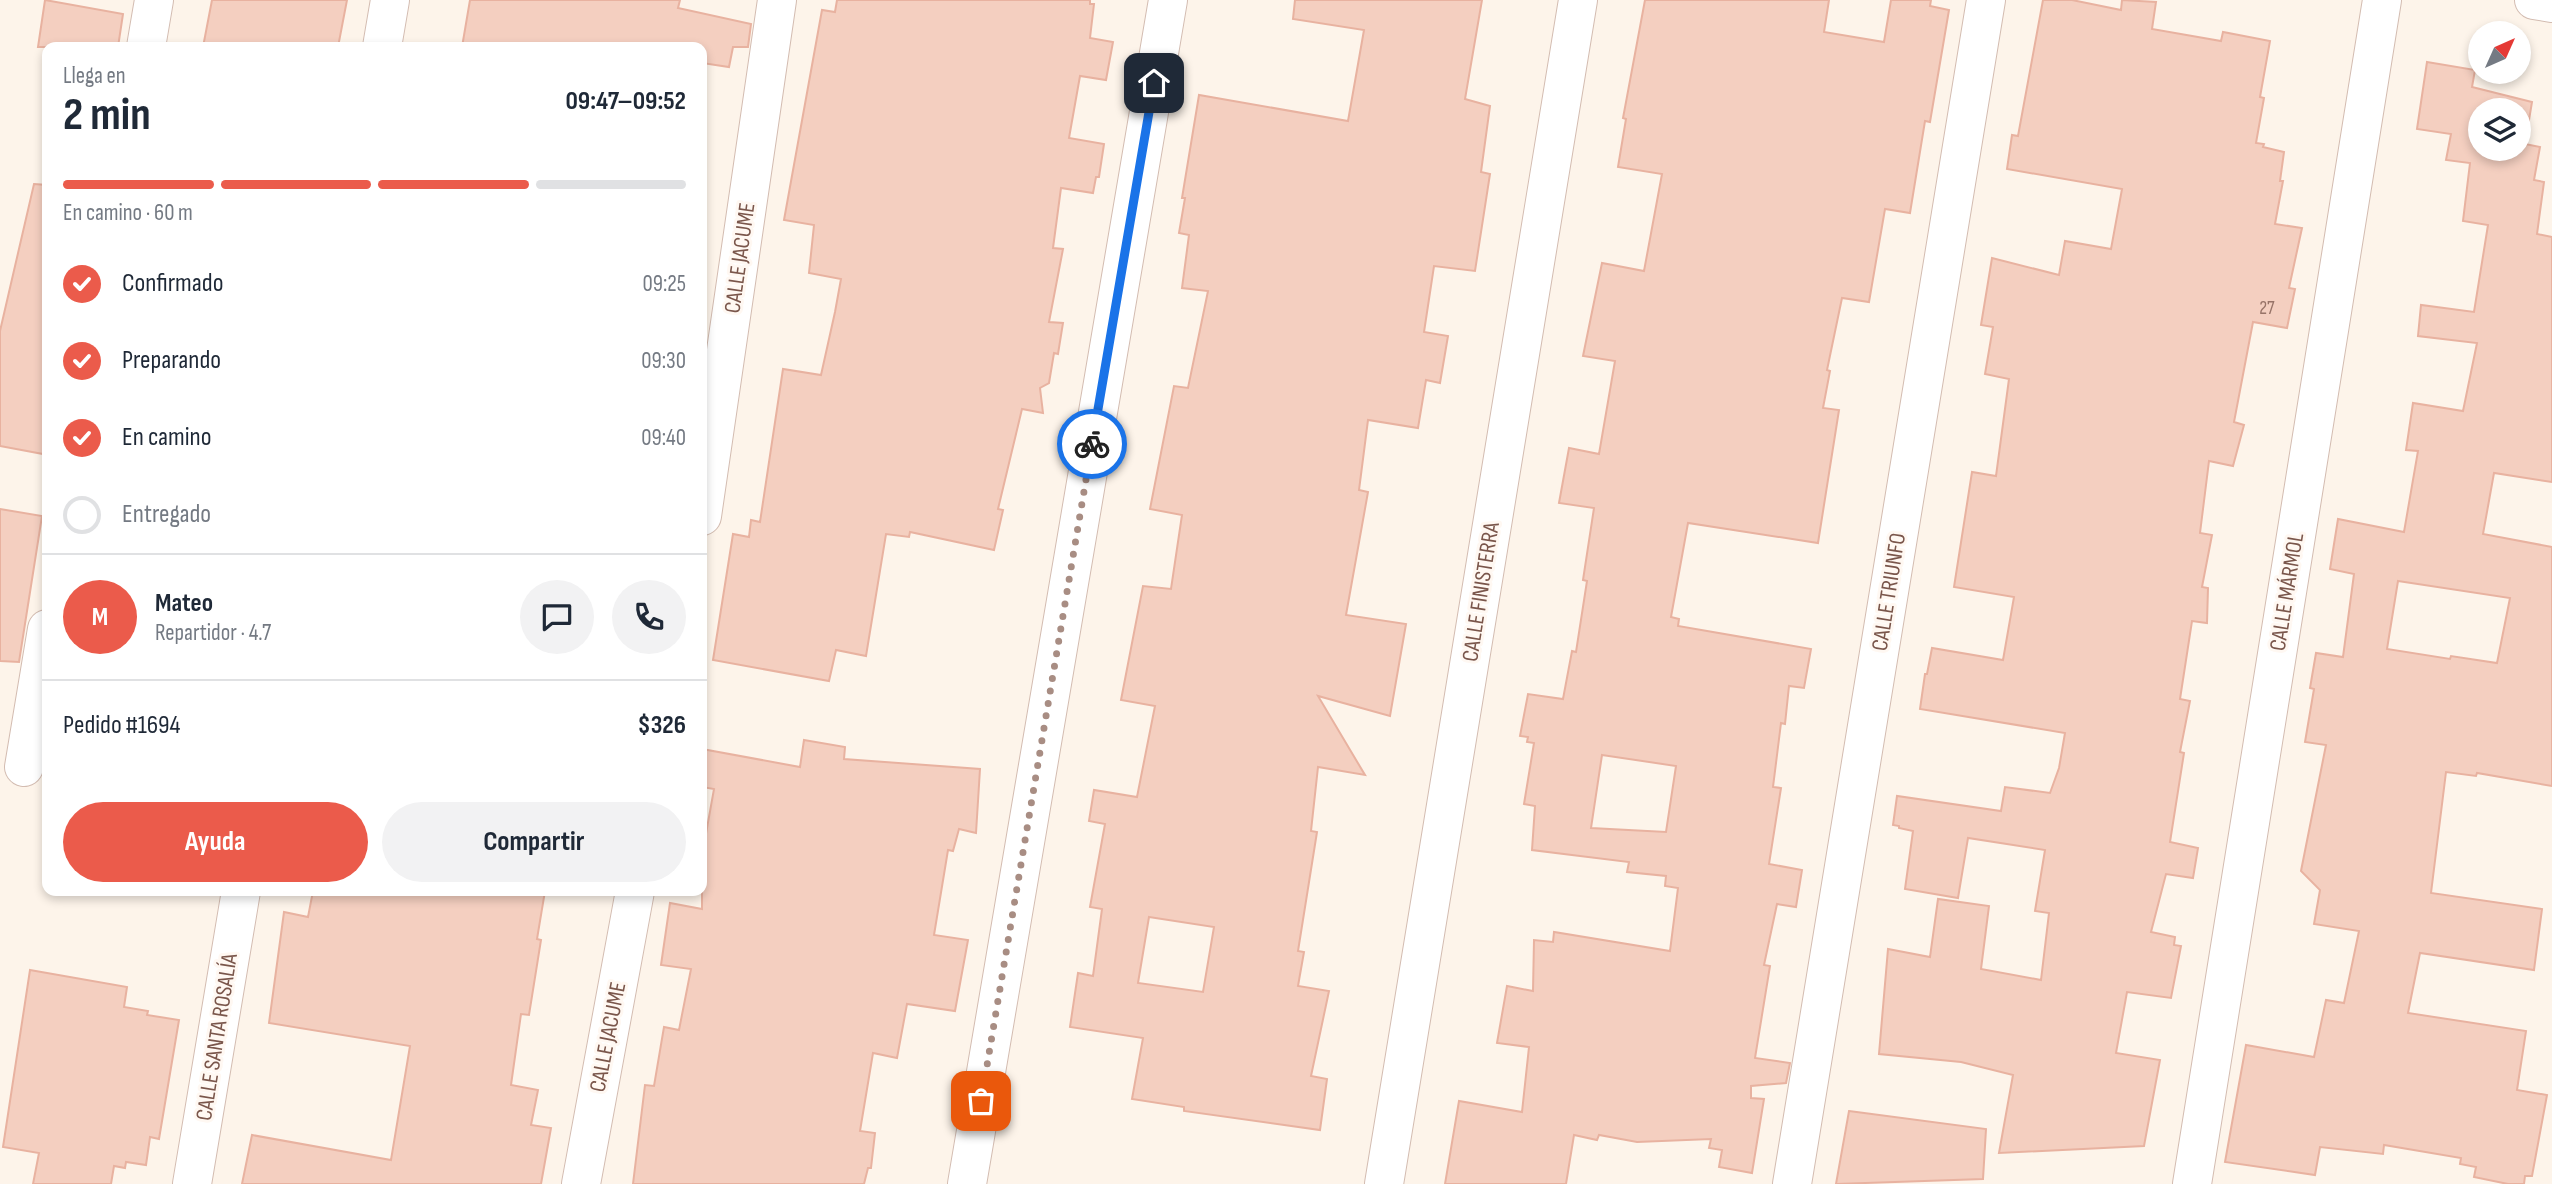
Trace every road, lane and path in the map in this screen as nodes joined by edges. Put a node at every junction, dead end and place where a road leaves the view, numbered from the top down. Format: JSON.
{"nodes":[{"id":1,"x":154,"y":0,"type":"edge"},
{"id":2,"x":390,"y":0,"type":"edge"},
{"id":3,"x":778,"y":0,"type":"edge"},
{"id":4,"x":1167,"y":0,"type":"edge"},
{"id":5,"x":1578,"y":0,"type":"edge"},
{"id":6,"x":1986,"y":0,"type":"edge"},
{"id":7,"x":2382,"y":0,"type":"edge"},
{"id":8,"x":2533,"y":0,"type":"edge"},
{"id":9,"x":2552,"y":3,"type":"edge"},
{"id":10,"x":147,"y":42,"type":"edge"},
{"id":11,"x":384,"y":42,"type":"edge"},
{"id":12,"x":707,"y":482,"type":"edge"},
{"id":13,"x":42,"y":659,"type":"edge"},
{"id":14,"x":24,"y":767,"type":"dead end"},
{"id":15,"x":241,"y":896,"type":"edge"},
{"id":16,"x":634,"y":896,"type":"edge"},
{"id":17,"x":192,"y":1184,"type":"edge"},
{"id":18,"x":581,"y":1184,"type":"edge"},
{"id":19,"x":967,"y":1184,"type":"edge"},
{"id":20,"x":1384,"y":1184,"type":"edge"},
{"id":21,"x":1792,"y":1184,"type":"edge"},
{"id":22,"x":2192,"y":1184,"type":"edge"}],
"edges":[{"from":1,"to":10,"type":"street"},
{"from":2,"to":11,"type":"street"},
{"from":3,"to":12,"type":"street","name":"CALLE JACUME"},
{"from":4,"to":19,"type":"street"},
{"from":5,"to":20,"type":"street","name":"CALLE FINISTERRA"},
{"from":6,"to":21,"type":"street","name":"CALLE TRIUNFO"},
{"from":7,"to":22,"type":"street","name":"CALLE MÁRMOL"},
{"from":8,"to":9,"type":"street"},
{"from":13,"to":14,"type":"street"},
{"from":15,"to":17,"type":"street","name":"CALLE SANTA ROSALÍA"},
{"from":16,"to":18,"type":"street","name":"CALLE JACUME"}]}
